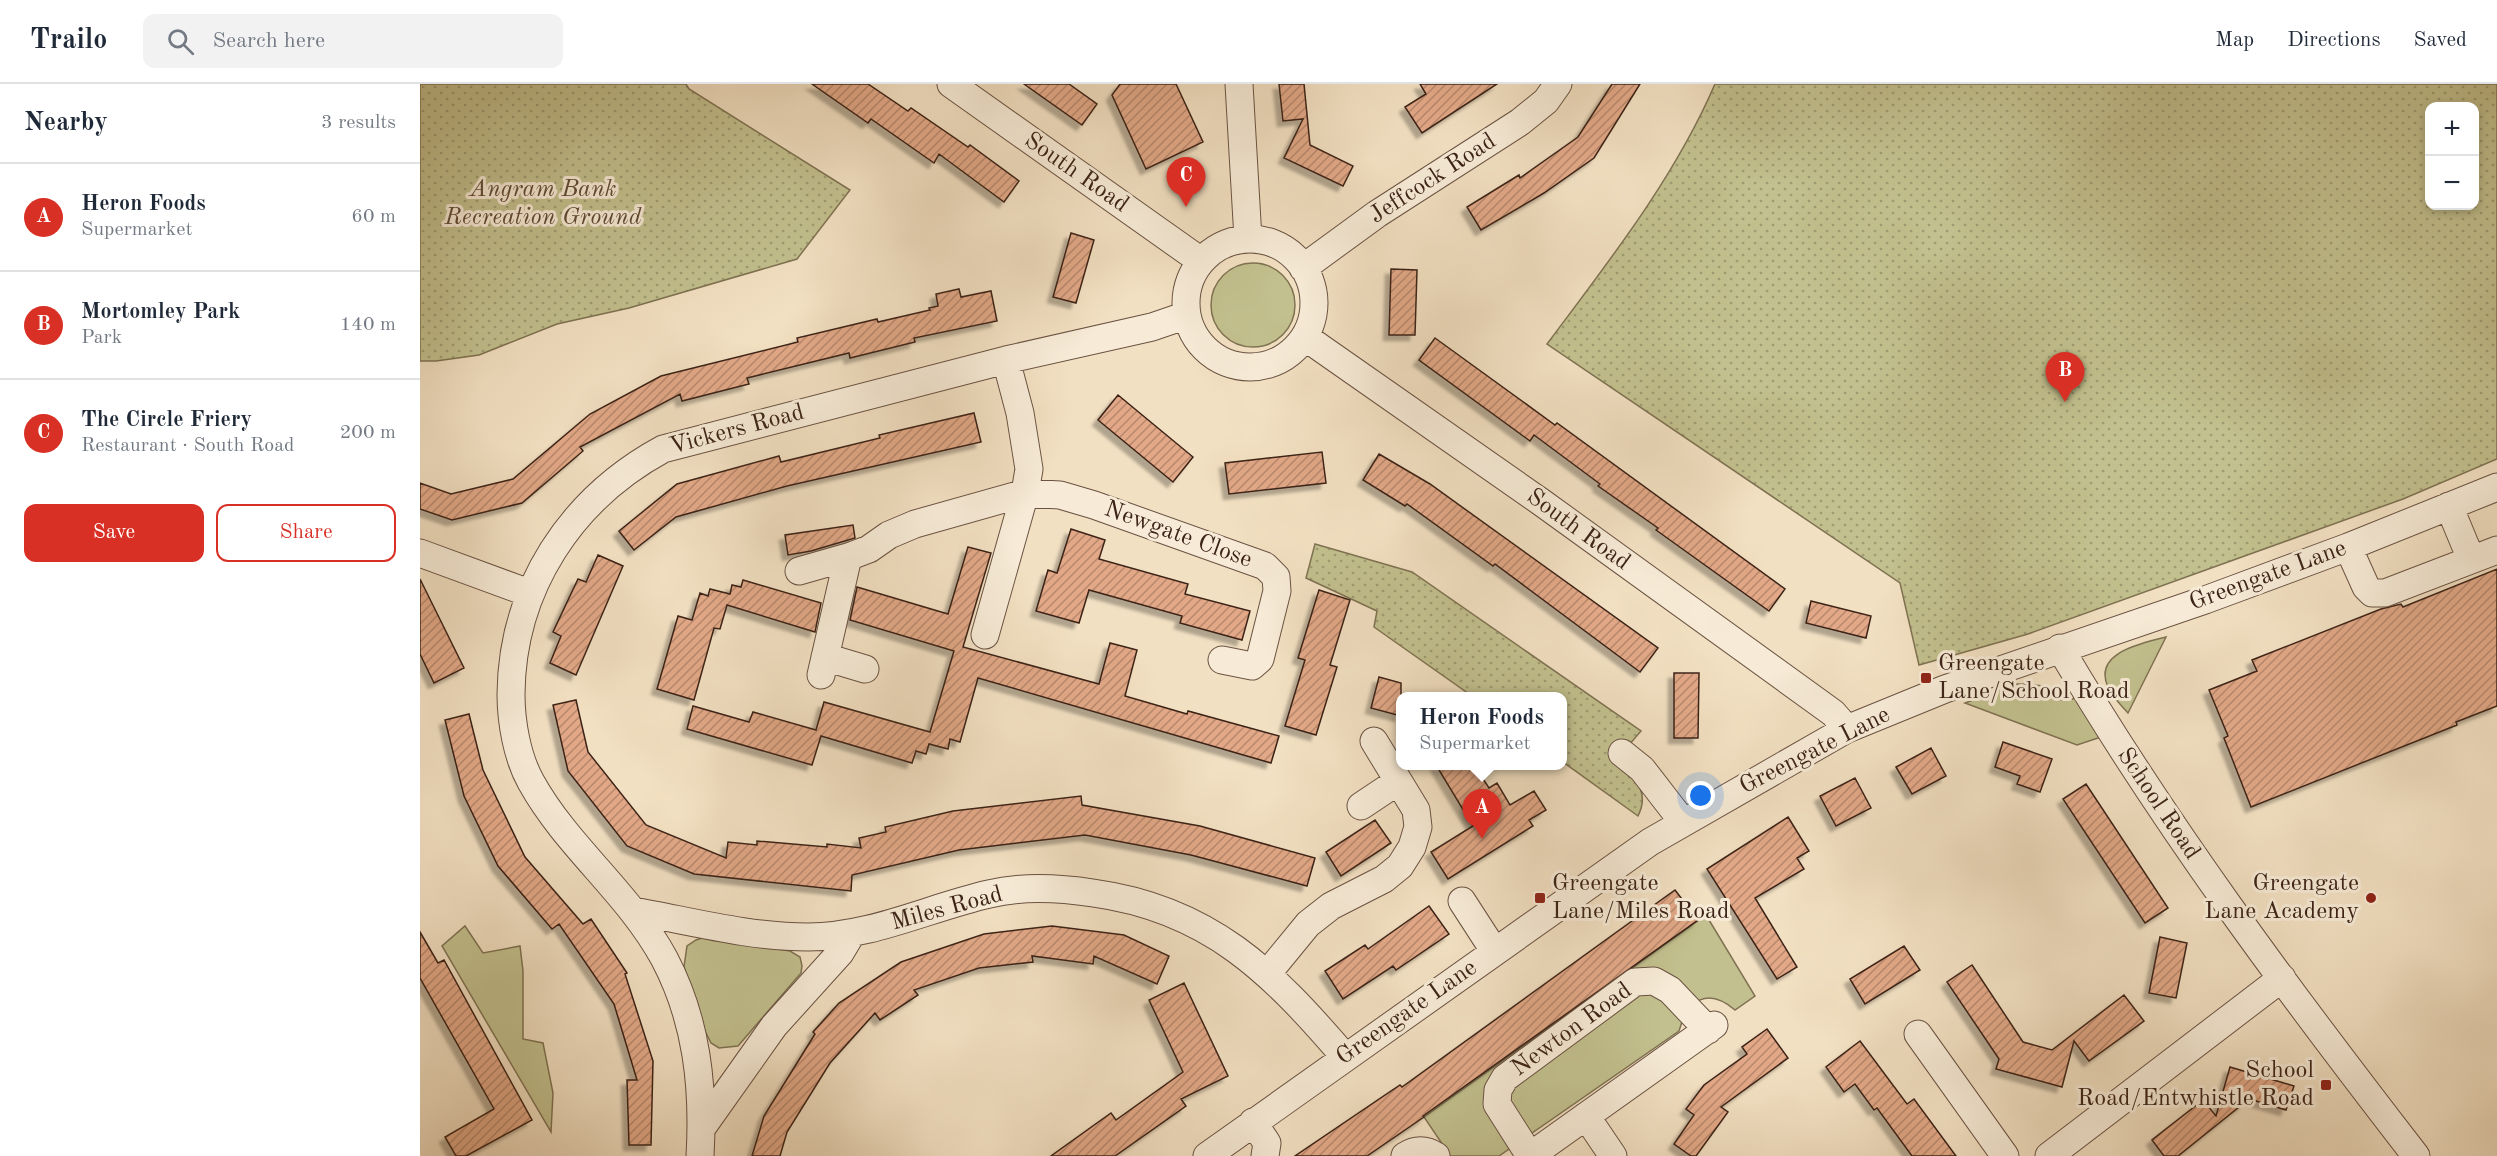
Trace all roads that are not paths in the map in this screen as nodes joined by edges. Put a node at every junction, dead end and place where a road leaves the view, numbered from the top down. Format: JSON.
{"nodes":[{"id":1,"x":951,"y":84,"type":"edge"},
{"id":2,"x":1239,"y":84,"type":"edge"},
{"id":3,"x":1558,"y":84,"type":"edge"},
{"id":4,"x":1248,"y":239,"type":"junction"},
{"id":5,"x":1201,"y":261,"type":"junction"},
{"id":6,"x":1303,"y":268,"type":"junction"},
{"id":7,"x":1187,"y":315,"type":"junction"},
{"id":8,"x":1305,"y":337,"type":"junction"},
{"id":9,"x":1006,"y":360,"type":"junction"},
{"id":10,"x":2497,"y":487,"type":"edge"},
{"id":11,"x":1025,"y":493,"type":"junction"},
{"id":12,"x":2449,"y":507,"type":"junction"},
{"id":13,"x":2348,"y":547,"type":"junction"},
{"id":14,"x":2497,"y":550,"type":"edge"},
{"id":15,"x":420,"y":553,"type":"edge"},
{"id":16,"x":848,"y":557,"type":"junction"},
{"id":17,"x":2471,"y":559,"type":"junction"},
{"id":18,"x":799,"y":571,"type":"dead end"},
{"id":19,"x":529,"y":593,"type":"junction"},
{"id":20,"x":985,"y":635,"type":"dead end"},
{"id":21,"x":2060,"y":648,"type":"junction"},
{"id":22,"x":1222,"y":660,"type":"dead end"},
{"id":23,"x":865,"y":669,"type":"dead end"},
{"id":24,"x":1847,"y":729,"type":"junction"},
{"id":25,"x":1374,"y":741,"type":"dead end"},
{"id":26,"x":1622,"y":753,"type":"dead end"},
{"id":27,"x":1397,"y":782,"type":"junction"},
{"id":28,"x":1361,"y":806,"type":"dead end"},
{"id":29,"x":1683,"y":822,"type":"junction"},
{"id":30,"x":1462,"y":901,"type":"dead end"},
{"id":31,"x":633,"y":911,"type":"junction"},
{"id":32,"x":852,"y":933,"type":"junction"},
{"id":33,"x":1495,"y":951,"type":"junction"},
{"id":34,"x":1267,"y":974,"type":"junction"},
{"id":35,"x":2282,"y":978,"type":"junction"},
{"id":36,"x":1918,"y":1034,"type":"dead end"},
{"id":37,"x":1345,"y":1057,"type":"junction"},
{"id":38,"x":1586,"y":1116,"type":"junction"},
{"id":39,"x":1253,"y":1122,"type":"junction"},
{"id":40,"x":701,"y":1129,"type":"junction"},
{"id":41,"x":700,"y":1156,"type":"edge"},
{"id":42,"x":1207,"y":1156,"type":"edge"},
{"id":43,"x":1265,"y":1156,"type":"edge"},
{"id":44,"x":1405,"y":1156,"type":"edge"},
{"id":45,"x":1436,"y":1156,"type":"edge"},
{"id":46,"x":1530,"y":1156,"type":"edge"},
{"id":47,"x":1613,"y":1156,"type":"edge"},
{"id":48,"x":2005,"y":1156,"type":"edge"},
{"id":49,"x":2049,"y":1156,"type":"edge"},
{"id":50,"x":2416,"y":1156,"type":"edge"}],
"edges":[{"from":1,"to":5,"type":"street","name":"South Road"},
{"from":2,"to":4,"type":"street"},
{"from":3,"to":6,"type":"street","name":"Jeffcock Road"},
{"from":4,"to":5,"type":"street"},
{"from":4,"to":6,"type":"street"},
{"from":5,"to":7,"type":"street"},
{"from":6,"to":8,"type":"street"},
{"from":7,"to":8,"type":"street"},
{"from":7,"to":9,"type":"street","name":"Vickers Road"},
{"from":8,"to":24,"type":"street","name":"South Road"},
{"from":9,"to":11,"type":"street"},
{"from":9,"to":19,"type":"street","name":"Vickers Road"},
{"from":10,"to":12,"type":"street","name":"Greengate Lane"},
{"from":11,"to":16,"type":"street","name":"Newgate Close"},
{"from":11,"to":20,"type":"street"},
{"from":11,"to":22,"type":"street","name":"Newgate Close"},
{"from":12,"to":13,"type":"street","name":"Greengate Lane"},
{"from":12,"to":17,"type":"street"},
{"from":13,"to":17,"type":"street"},
{"from":13,"to":21,"type":"street","name":"Greengate Lane"},
{"from":14,"to":17,"type":"street"},
{"from":15,"to":19,"type":"street"},
{"from":16,"to":18,"type":"street","name":"Newgate Close"},
{"from":16,"to":23,"type":"street"},
{"from":19,"to":31,"type":"street","name":"Vickers Road"},
{"from":21,"to":24,"type":"street","name":"Greengate Lane"},
{"from":21,"to":35,"type":"street","name":"School Road"},
{"from":24,"to":29,"type":"street","name":"Greengate Lane"},
{"from":25,"to":27,"type":"street"},
{"from":26,"to":29,"type":"street"},
{"from":27,"to":28,"type":"street"},
{"from":27,"to":34,"type":"street"},
{"from":29,"to":33,"type":"street","name":"Greengate Lane"},
{"from":30,"to":33,"type":"street"},
{"from":31,"to":32,"type":"street","name":"Miles Road"},
{"from":31,"to":40,"type":"street","name":"Vickers Road"},
{"from":32,"to":34,"type":"street","name":"Miles Road"},
{"from":32,"to":40,"type":"street"},
{"from":33,"to":37,"type":"street","name":"Greengate Lane"},
{"from":34,"to":37,"type":"street","name":"Miles Road"},
{"from":35,"to":49,"type":"street"},
{"from":35,"to":50,"type":"street","name":"School Road"},
{"from":36,"to":48,"type":"street"},
{"from":37,"to":39,"type":"street","name":"Greengate Lane"},
{"from":38,"to":46,"type":"street","name":"Newton Road"},
{"from":38,"to":46,"type":"street","name":"Newton Road"},
{"from":38,"to":47,"type":"street"},
{"from":39,"to":42,"type":"street","name":"Greengate Lane"},
{"from":39,"to":43,"type":"street"},
{"from":40,"to":41,"type":"street","name":"Vickers Road"},
{"from":44,"to":45,"type":"street"}]}
